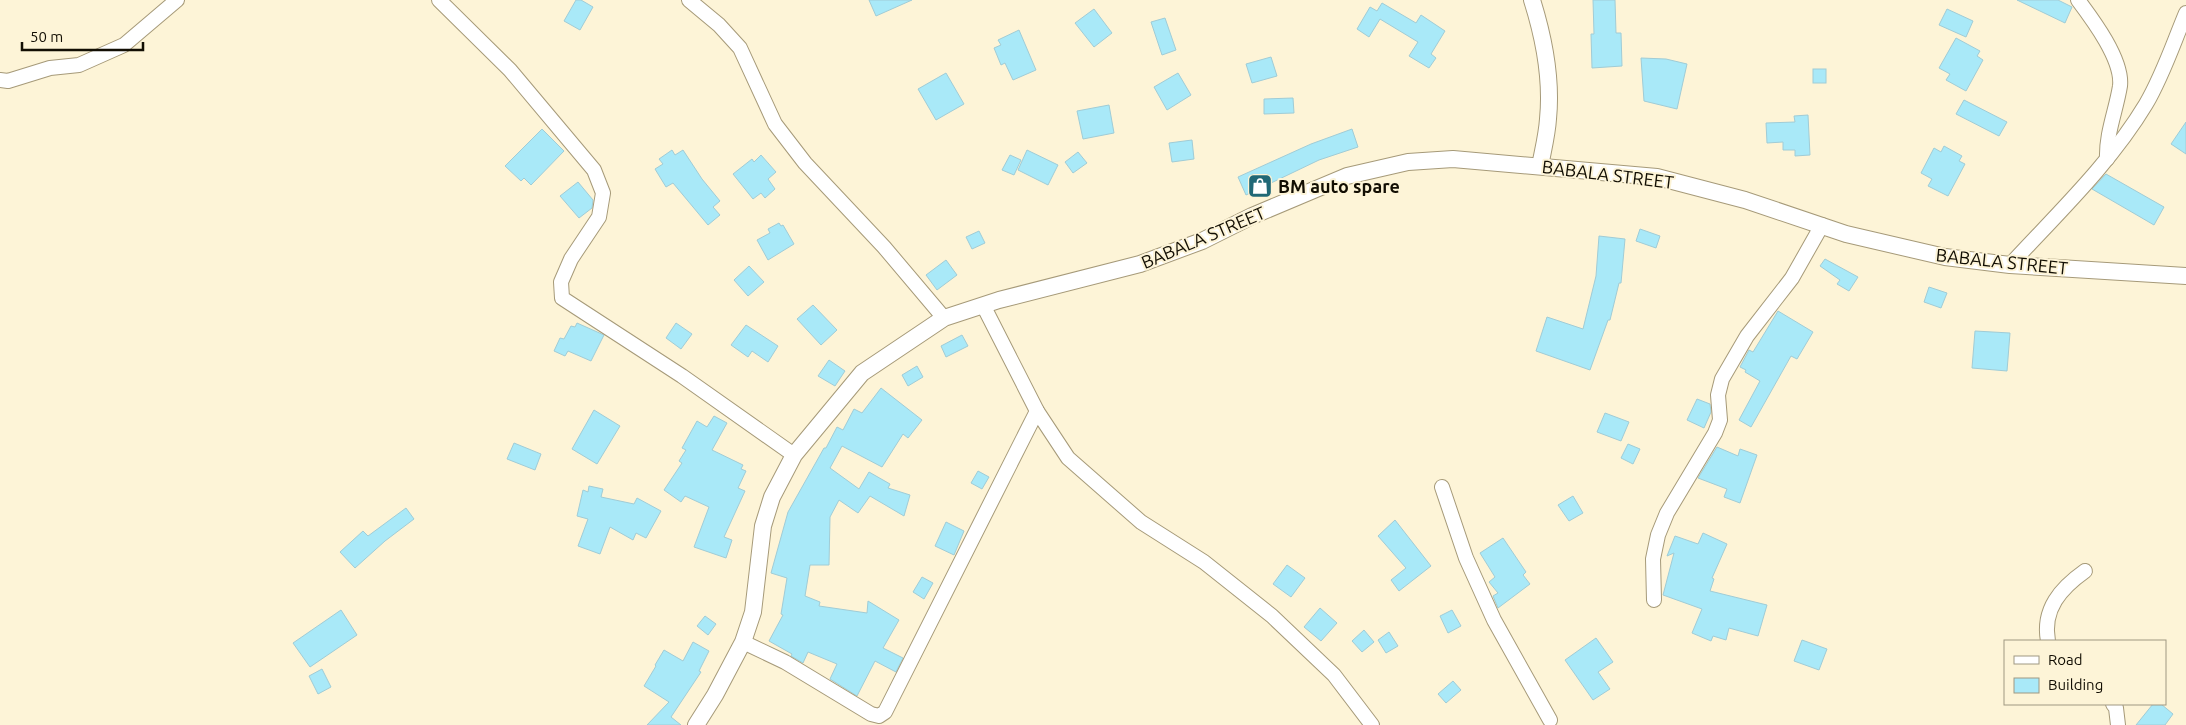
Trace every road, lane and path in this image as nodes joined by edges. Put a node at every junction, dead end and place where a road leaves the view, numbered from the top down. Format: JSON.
{"nodes":[{"id":1,"x":177,"y":0,"type":"edge"},
{"id":2,"x":438,"y":0,"type":"edge"},
{"id":3,"x":689,"y":0,"type":"edge"},
{"id":4,"x":1532,"y":0,"type":"edge"},
{"id":5,"x":2078,"y":0,"type":"edge"},
{"id":6,"x":2185,"y":20,"type":"edge"},
{"id":7,"x":0,"y":80,"type":"edge"},
{"id":8,"x":2107,"y":159,"type":"junction"},
{"id":9,"x":1540,"y":166,"type":"junction"},
{"id":10,"x":1822,"y":225,"type":"junction"},
{"id":11,"x":2010,"y":265,"type":"junction"},
{"id":12,"x":2186,"y":276,"type":"edge"},
{"id":13,"x":983,"y":305,"type":"junction"},
{"id":14,"x":944,"y":318,"type":"junction"},
{"id":15,"x":1037,"y":411,"type":"junction"},
{"id":16,"x":794,"y":455,"type":"junction"},
{"id":17,"x":1442,"y":487,"type":"dead end"},
{"id":18,"x":2085,"y":571,"type":"dead end"},
{"id":19,"x":1654,"y":600,"type":"dead end"},
{"id":20,"x":2048,"y":640,"type":"edge"},
{"id":21,"x":743,"y":642,"type":"junction"},
{"id":22,"x":2114,"y":705,"type":"edge"},
{"id":23,"x":1550,"y":720,"type":"dead end"},
{"id":24,"x":696,"y":725,"type":"edge"},
{"id":25,"x":1372,"y":725,"type":"edge"},
{"id":26,"x":2118,"y":725,"type":"edge"}],
"edges":[{"from":1,"to":7,"type":"street"},
{"from":2,"to":16,"type":"street"},
{"from":3,"to":14,"type":"street"},
{"from":4,"to":9,"type":"street"},
{"from":5,"to":8,"type":"street"},
{"from":6,"to":8,"type":"street"},
{"from":8,"to":11,"type":"street"},
{"from":9,"to":10,"type":"street","name":"BABALA STREET"},
{"from":9,"to":13,"type":"street","name":"BABALA STREET"},
{"from":10,"to":11,"type":"street","name":"BABALA STREET"},
{"from":10,"to":19,"type":"street"},
{"from":11,"to":12,"type":"street","name":"BABALA STREET"},
{"from":13,"to":14,"type":"street","name":"BABALA STREET"},
{"from":13,"to":15,"type":"street"},
{"from":14,"to":16,"type":"street","name":"BABALA STREET"},
{"from":15,"to":21,"type":"street"},
{"from":15,"to":25,"type":"street"},
{"from":16,"to":21,"type":"street","name":"BABALA STREET"},
{"from":17,"to":23,"type":"street"},
{"from":18,"to":20,"type":"street"},
{"from":21,"to":24,"type":"street","name":"BABALA STREET"},
{"from":22,"to":26,"type":"street"}]}
